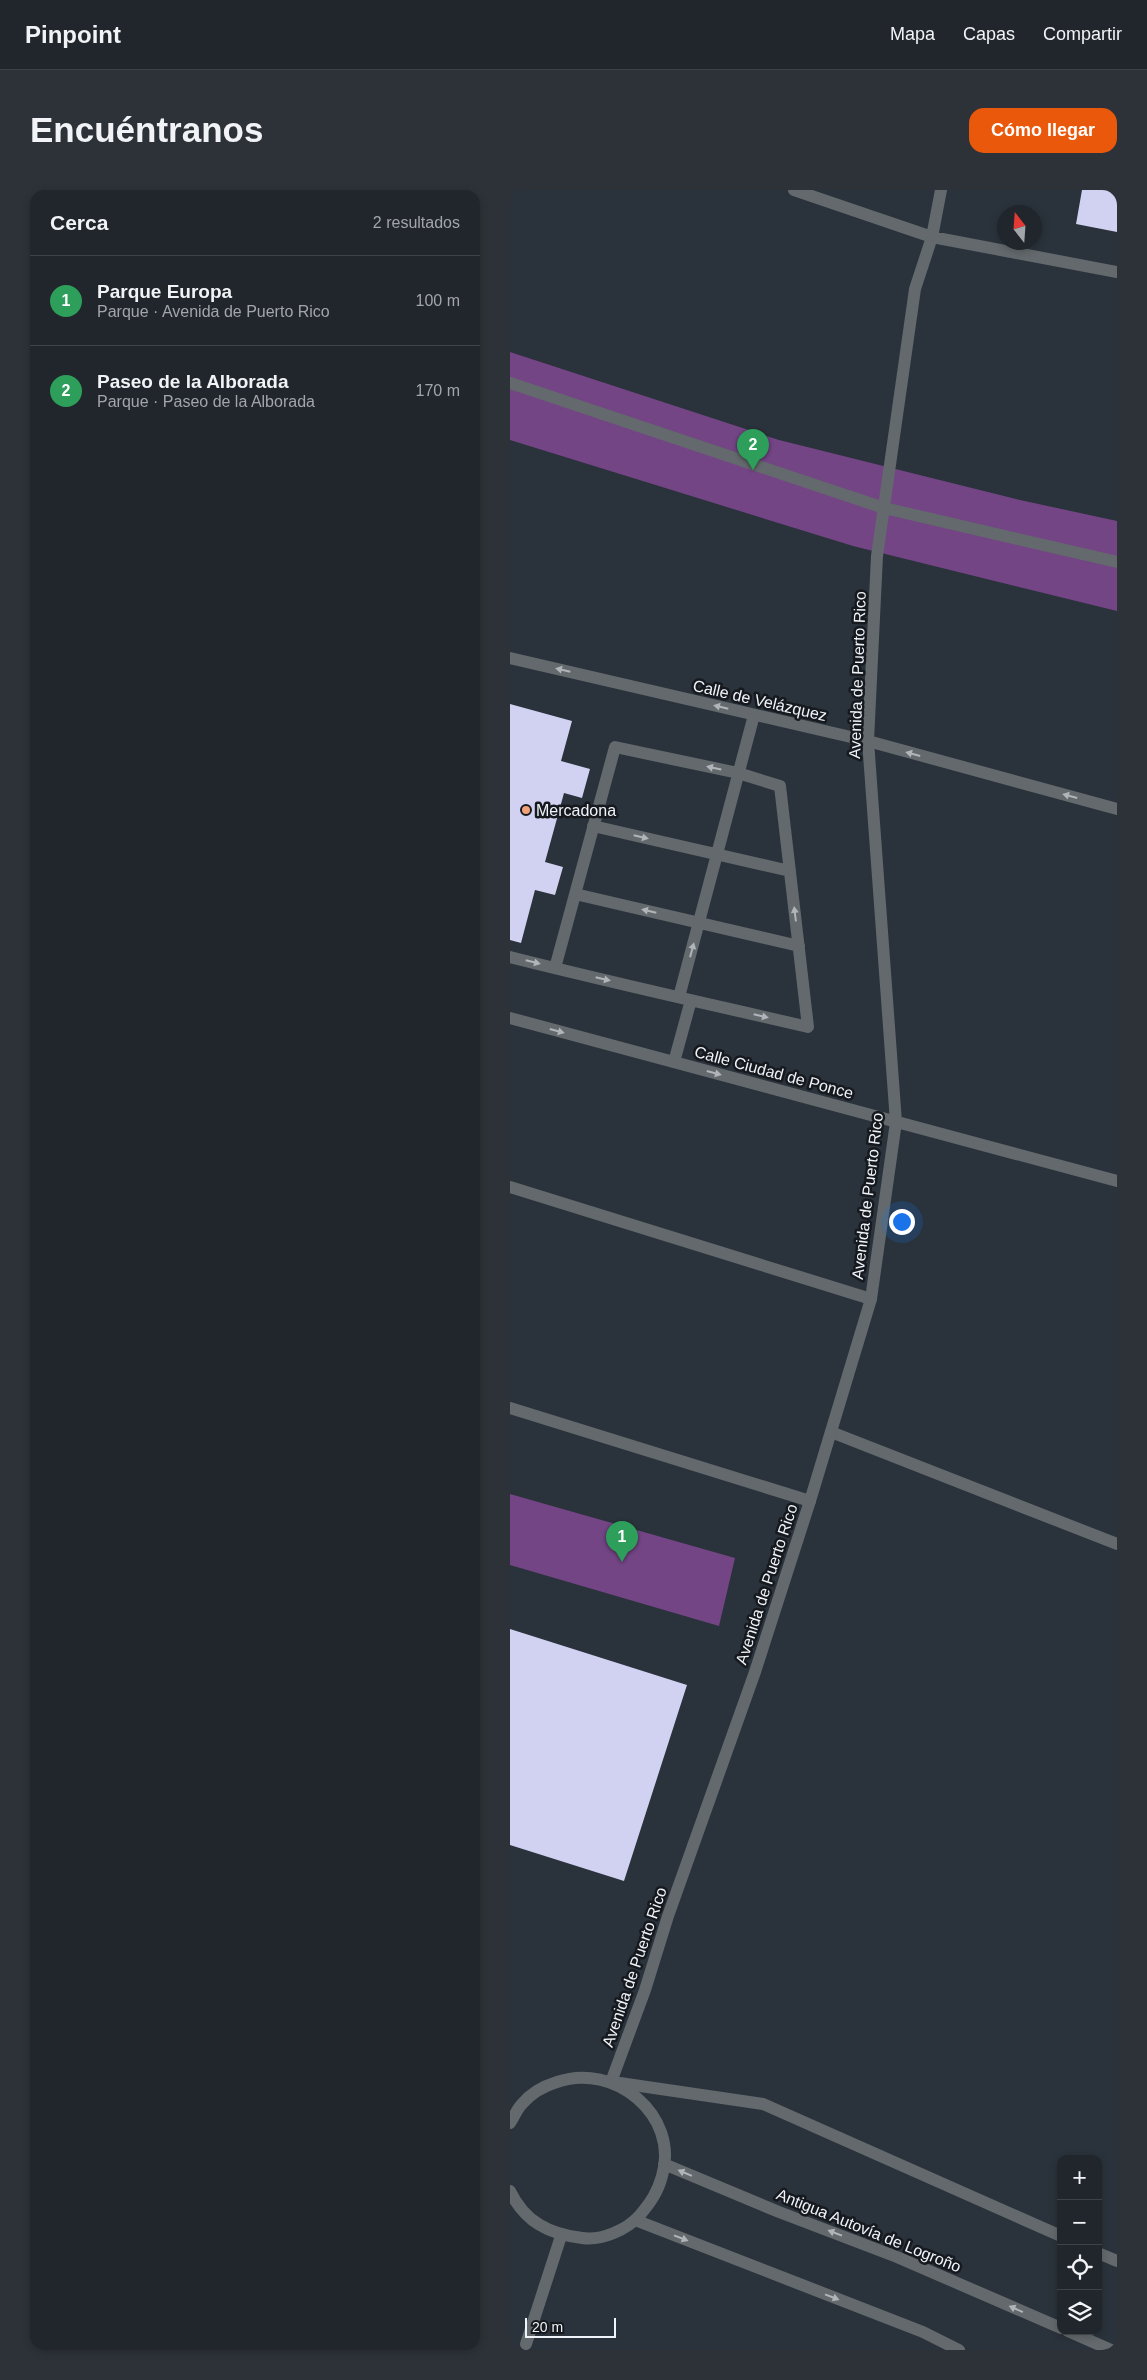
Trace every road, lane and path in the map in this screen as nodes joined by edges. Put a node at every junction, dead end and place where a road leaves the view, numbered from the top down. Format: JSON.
{"nodes":[{"id":1,"x":794,"y":190,"type":"edge"},
{"id":2,"x":942,"y":190,"type":"edge"},
{"id":3,"x":932,"y":237,"type":"junction"},
{"id":4,"x":1117,"y":272,"type":"edge"},
{"id":5,"x":510,"y":383,"type":"edge"},
{"id":6,"x":884,"y":508,"type":"junction"},
{"id":7,"x":1117,"y":562,"type":"edge"},
{"id":8,"x":510,"y":658,"type":"edge"},
{"id":9,"x":754,"y":715,"type":"junction"},
{"id":10,"x":868,"y":742,"type":"junction"},
{"id":11,"x":738,"y":773,"type":"junction"},
{"id":12,"x":1117,"y":809,"type":"edge"},
{"id":13,"x":594,"y":826,"type":"junction"},
{"id":14,"x":716,"y":854,"type":"junction"},
{"id":15,"x":790,"y":871,"type":"junction"},
{"id":16,"x":575,"y":894,"type":"junction"},
{"id":17,"x":699,"y":922,"type":"junction"},
{"id":18,"x":799,"y":946,"type":"junction"},
{"id":19,"x":510,"y":957,"type":"edge"},
{"id":20,"x":555,"y":968,"type":"junction"},
{"id":21,"x":685,"y":999,"type":"junction"},
{"id":22,"x":510,"y":1018,"type":"edge"},
{"id":23,"x":674,"y":1062,"type":"junction"},
{"id":24,"x":896,"y":1122,"type":"junction"},
{"id":25,"x":1117,"y":1181,"type":"edge"},
{"id":26,"x":510,"y":1187,"type":"edge"},
{"id":27,"x":871,"y":1298,"type":"junction"},
{"id":28,"x":510,"y":1408,"type":"edge"},
{"id":29,"x":831,"y":1432,"type":"junction"},
{"id":30,"x":810,"y":1501,"type":"junction"},
{"id":31,"x":1117,"y":1544,"type":"edge"},
{"id":32,"x":611,"y":2082,"type":"junction"},
{"id":33,"x":512,"y":2115,"type":"edge"},
{"id":34,"x":664,"y":2164,"type":"junction"},
{"id":35,"x":510,"y":2191,"type":"edge"},
{"id":36,"x":635,"y":2220,"type":"junction"},
{"id":37,"x":1057,"y":2234,"type":"edge"},
{"id":38,"x":560,"y":2236,"type":"junction"},
{"id":39,"x":1102,"y":2255,"type":"edge"},
{"id":40,"x":1117,"y":2261,"type":"edge"},
{"id":41,"x":1057,"y":2326,"type":"edge"},
{"id":42,"x":1077,"y":2335,"type":"edge"},
{"id":43,"x":526,"y":2344,"type":"dead end"},
{"id":44,"x":960,"y":2350,"type":"edge"},
{"id":45,"x":1111,"y":2350,"type":"edge"}],
"edges":[{"from":1,"to":3,"type":"street"},
{"from":2,"to":3,"type":"street","name":"Avenida de Puerto Rico"},
{"from":3,"to":4,"type":"street"},
{"from":3,"to":6,"type":"street","name":"Avenida de Puerto Rico"},
{"from":5,"to":6,"type":"street"},
{"from":6,"to":7,"type":"street"},
{"from":6,"to":10,"type":"street","name":"Avenida de Puerto Rico"},
{"from":9,"to":8,"type":"street","name":"Calle de Velázquez","one_way":true},
{"from":9,"to":10,"type":"street","name":"Calle de Velázquez"},
{"from":9,"to":11,"type":"street"},
{"from":12,"to":10,"type":"street","name":"Calle de Velázquez","one_way":true},
{"from":10,"to":24,"type":"street","name":"Avenida de Puerto Rico"},
{"from":11,"to":13,"type":"street","one_way":true},
{"from":11,"to":14,"type":"street"},
{"from":11,"to":15,"type":"street"},
{"from":13,"to":14,"type":"street","one_way":true},
{"from":13,"to":16,"type":"street"},
{"from":14,"to":15,"type":"street"},
{"from":14,"to":17,"type":"street"},
{"from":18,"to":15,"type":"street","one_way":true},
{"from":17,"to":16,"type":"street","one_way":true},
{"from":16,"to":20,"type":"street"},
{"from":17,"to":18,"type":"street"},
{"from":21,"to":17,"type":"street","one_way":true},
{"from":21,"to":18,"type":"street","one_way":true},
{"from":19,"to":20,"type":"street","one_way":true},
{"from":20,"to":21,"type":"street","one_way":true},
{"from":21,"to":23,"type":"street"},
{"from":22,"to":23,"type":"street","name":"Calle Ciudad de Ponce","one_way":true},
{"from":23,"to":24,"type":"street","name":"Calle Ciudad de Ponce","one_way":true},
{"from":24,"to":25,"type":"street","name":"Calle Ciudad de Ponce"},
{"from":24,"to":27,"type":"street","name":"Avenida de Puerto Rico"},
{"from":26,"to":27,"type":"street"},
{"from":27,"to":29,"type":"street","name":"Avenida de Puerto Rico"},
{"from":28,"to":30,"type":"street"},
{"from":29,"to":30,"type":"street","name":"Avenida de Puerto Rico"},
{"from":29,"to":31,"type":"street"},
{"from":30,"to":32,"type":"street","name":"Avenida de Puerto Rico"},
{"from":32,"to":33,"type":"street"},
{"from":32,"to":34,"type":"street"},
{"from":32,"to":37,"type":"street"},
{"from":34,"to":36,"type":"street"},
{"from":41,"to":34,"type":"street","name":"Antigua Autovía de Logroño","one_way":true},
{"from":35,"to":38,"type":"street"},
{"from":36,"to":38,"type":"street"},
{"from":36,"to":44,"type":"street","one_way":true},
{"from":38,"to":43,"type":"street"},
{"from":39,"to":40,"type":"street"},
{"from":42,"to":45,"type":"street"}]}
